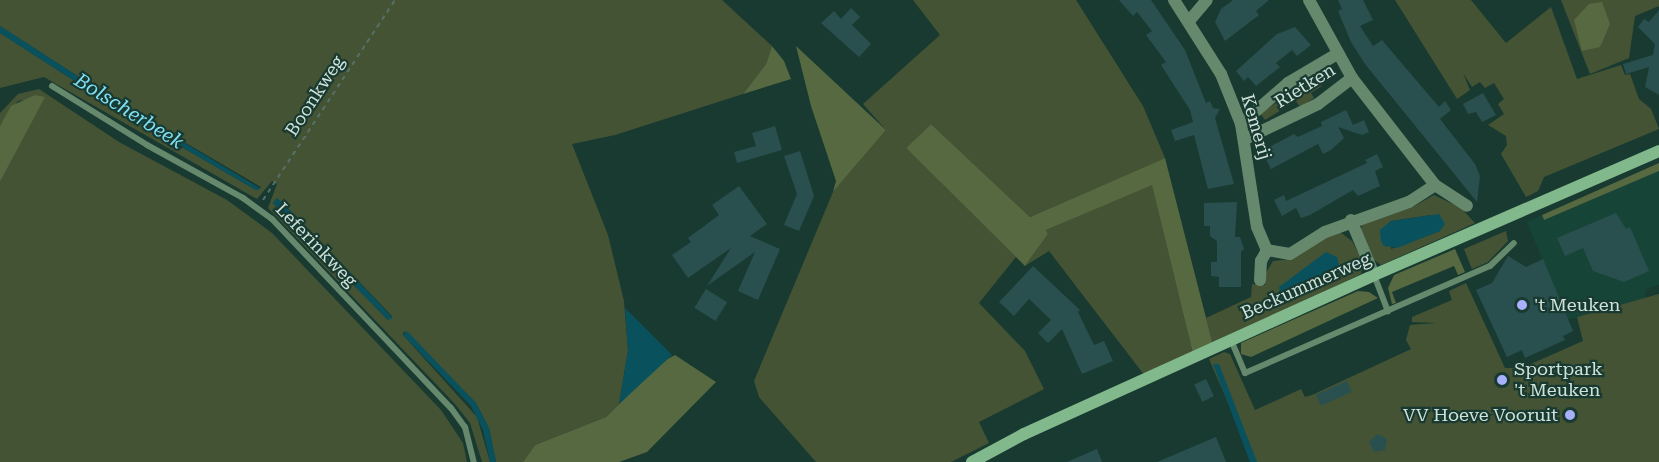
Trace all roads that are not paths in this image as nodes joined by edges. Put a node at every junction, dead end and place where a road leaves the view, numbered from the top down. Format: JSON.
{"nodes":[{"id":1,"x":1174,"y":0,"type":"edge"},
{"id":2,"x":1206,"y":0,"type":"edge"},
{"id":3,"x":1308,"y":0,"type":"edge"},
{"id":4,"x":1190,"y":20,"type":"junction"},
{"id":5,"x":1337,"y":54,"type":"junction"},
{"id":6,"x":1352,"y":78,"type":"junction"},
{"id":7,"x":52,"y":86,"type":"dead end"},
{"id":8,"x":1240,"y":124,"type":"junction"},
{"id":9,"x":1245,"y":139,"type":"junction"},
{"id":10,"x":1659,"y":151,"type":"edge"},
{"id":11,"x":1435,"y":185,"type":"junction"},
{"id":12,"x":1467,"y":206,"type":"dead end"},
{"id":13,"x":1350,"y":220,"type":"junction"},
{"id":14,"x":1514,"y":243,"type":"dead end"},
{"id":15,"x":1267,"y":250,"type":"junction"},
{"id":16,"x":1374,"y":275,"type":"junction"},
{"id":17,"x":1260,"y":280,"type":"dead end"},
{"id":18,"x":1388,"y":312,"type":"junction"},
{"id":19,"x":1231,"y":340,"type":"junction"},
{"id":20,"x":474,"y":462,"type":"edge"},
{"id":21,"x":972,"y":462,"type":"edge"}],
"edges":[{"from":1,"to":4,"type":"street","name":"Kemerij"},
{"from":2,"to":4,"type":"street"},
{"from":3,"to":5,"type":"street"},
{"from":4,"to":8,"type":"street","name":"Kemerij"},
{"from":5,"to":6,"type":"street"},
{"from":5,"to":8,"type":"street","name":"Rietken"},
{"from":6,"to":9,"type":"street","name":"Rietken"},
{"from":6,"to":11,"type":"street"},
{"from":7,"to":20,"type":"lane","name":"Leferinkweg"},
{"from":8,"to":9,"type":"street","name":"Kemerij"},
{"from":9,"to":15,"type":"street","name":"Kemerij"},
{"from":10,"to":16,"type":"street","name":"Beckummerweg"},
{"from":11,"to":12,"type":"street"},
{"from":11,"to":13,"type":"street"},
{"from":13,"to":15,"type":"street"},
{"from":13,"to":16,"type":"street"},
{"from":14,"to":18,"type":"lane"},
{"from":15,"to":17,"type":"street"},
{"from":16,"to":18,"type":"lane"},
{"from":16,"to":19,"type":"street","name":"Beckummerweg"},
{"from":18,"to":19,"type":"lane"},
{"from":19,"to":21,"type":"street","name":"Beckummerweg"}]}
